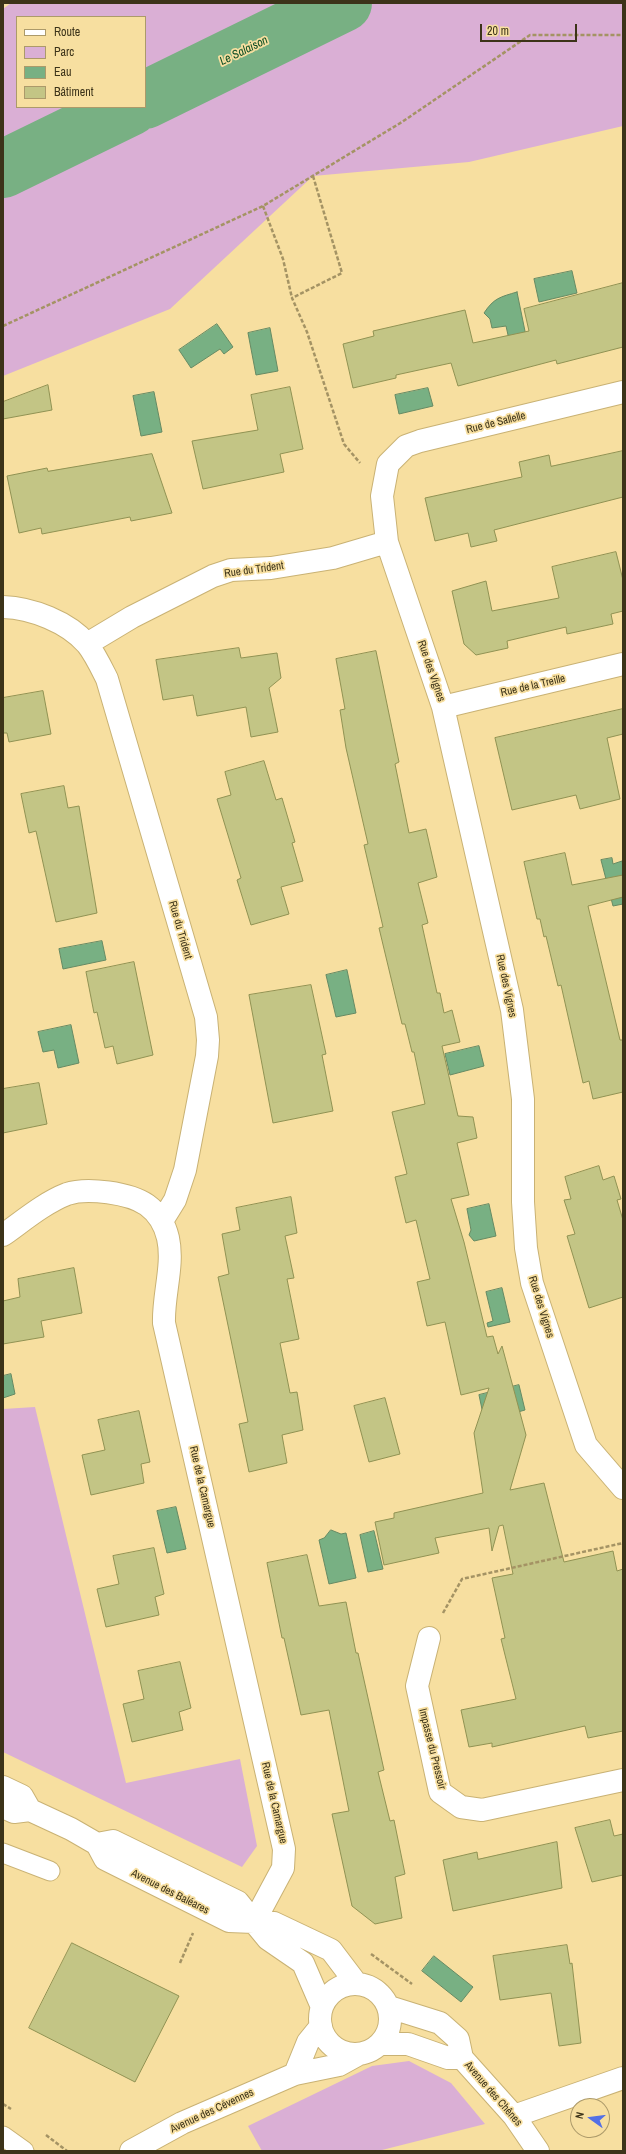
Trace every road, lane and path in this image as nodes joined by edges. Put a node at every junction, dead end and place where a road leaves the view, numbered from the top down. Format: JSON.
{"nodes":[{"id":1,"x":623,"y":35,"type":"edge"},
{"id":2,"x":313,"y":176,"type":"junction"},
{"id":3,"x":263,"y":206,"type":"junction"},
{"id":4,"x":292,"y":298,"type":"junction"},
{"id":5,"x":3,"y":326,"type":"edge"},
{"id":6,"x":623,"y":392,"type":"edge"},
{"id":7,"x":385,"y":477,"type":"junction"},
{"id":8,"x":387,"y":542,"type":"junction"},
{"id":9,"x":3,"y":607,"type":"edge"},
{"id":10,"x":87,"y":644,"type":"junction"},
{"id":11,"x":623,"y":664,"type":"edge"},
{"id":12,"x":443,"y":707,"type":"junction"},
{"id":13,"x":162,"y":1221,"type":"junction"},
{"id":14,"x":3,"y":1235,"type":"edge"},
{"id":15,"x":623,"y":1488,"type":"edge"},
{"id":16,"x":623,"y":1543,"type":"edge"},
{"id":17,"x":429,"y":1638,"type":"joint"},
{"id":18,"x":623,"y":1780,"type":"edge"},
{"id":19,"x":3,"y":1787,"type":"edge"},
{"id":20,"x":3,"y":1807,"type":"edge"},
{"id":21,"x":30,"y":1810,"type":"junction"},
{"id":22,"x":3,"y":1854,"type":"edge"},
{"id":23,"x":50,"y":1871,"type":"dead end"},
{"id":24,"x":254,"y":1922,"type":"junction"},
{"id":25,"x":196,"y":1928,"type":"dead end"},
{"id":26,"x":180,"y":1963,"type":"dead end"},
{"id":27,"x":356,"y":1983,"type":"junction"},
{"id":28,"x":389,"y":2007,"type":"junction"},
{"id":29,"x":321,"y":2017,"type":"junction"},
{"id":30,"x":380,"y":2044,"type":"junction"},
{"id":31,"x":359,"y":2054,"type":"junction"},
{"id":32,"x":462,"y":2058,"type":"junction"},
{"id":33,"x":295,"y":2074,"type":"junction"},
{"id":34,"x":623,"y":2078,"type":"edge"},
{"id":35,"x":514,"y":2116,"type":"junction"},
{"id":36,"x":3,"y":2136,"type":"edge"},
{"id":37,"x":24,"y":2151,"type":"edge"},
{"id":38,"x":131,"y":2151,"type":"edge"},
{"id":39,"x":538,"y":2151,"type":"edge"}],
"edges":[{"from":1,"to":2,"type":"path"},
{"from":2,"to":3,"type":"path"},
{"from":2,"to":4,"type":"path"},
{"from":3,"to":4,"type":"path"},
{"from":3,"to":5,"type":"path"},
{"from":4,"to":7,"type":"path"},
{"from":6,"to":7,"type":"street","name":"Rue de Sallelle"},
{"from":7,"to":8,"type":"street","name":"Rue des Vignes"},
{"from":8,"to":10,"type":"street","name":"Rue du Trident"},
{"from":8,"to":12,"type":"street","name":"Rue des Vignes"},
{"from":9,"to":10,"type":"street","name":"Rue du Trident"},
{"from":10,"to":13,"type":"street","name":"Rue du Trident"},
{"from":11,"to":12,"type":"street","name":"Rue de la Treille"},
{"from":12,"to":15,"type":"street","name":"Rue des Vignes"},
{"from":13,"to":14,"type":"street","name":"Rue de la Camargue"},
{"from":13,"to":24,"type":"street","name":"Rue de la Camargue"},
{"from":16,"to":17,"type":"path"},
{"from":17,"to":18,"type":"street","name":"Impasse du Pressoir"},
{"from":19,"to":21,"type":"street","name":"Avenue des Baléares"},
{"from":20,"to":21,"type":"street","name":"Avenue des Baléares"},
{"from":21,"to":24,"type":"street","name":"Avenue des Baléares"},
{"from":22,"to":23,"type":"lane"},
{"from":24,"to":27,"type":"street","name":"Avenue des Baléares"},
{"from":24,"to":29,"type":"street"},
{"from":25,"to":26,"type":"path"},
{"from":27,"to":28,"type":"street"},
{"from":27,"to":29,"type":"street"},
{"from":28,"to":30,"type":"street"},
{"from":28,"to":32,"type":"street","name":"Avenue des Chênes"},
{"from":29,"to":31,"type":"street"},
{"from":29,"to":33,"type":"street"},
{"from":30,"to":31,"type":"street"},
{"from":30,"to":32,"type":"street","name":"Avenue des Chênes"},
{"from":31,"to":33,"type":"street","name":"Avenue des Cévennes"},
{"from":32,"to":35,"type":"street","name":"Avenue des Chênes"},
{"from":33,"to":38,"type":"street","name":"Avenue des Cévennes"},
{"from":34,"to":35,"type":"street"},
{"from":35,"to":39,"type":"street","name":"Avenue des Chênes"},
{"from":36,"to":37,"type":"lane"}]}
